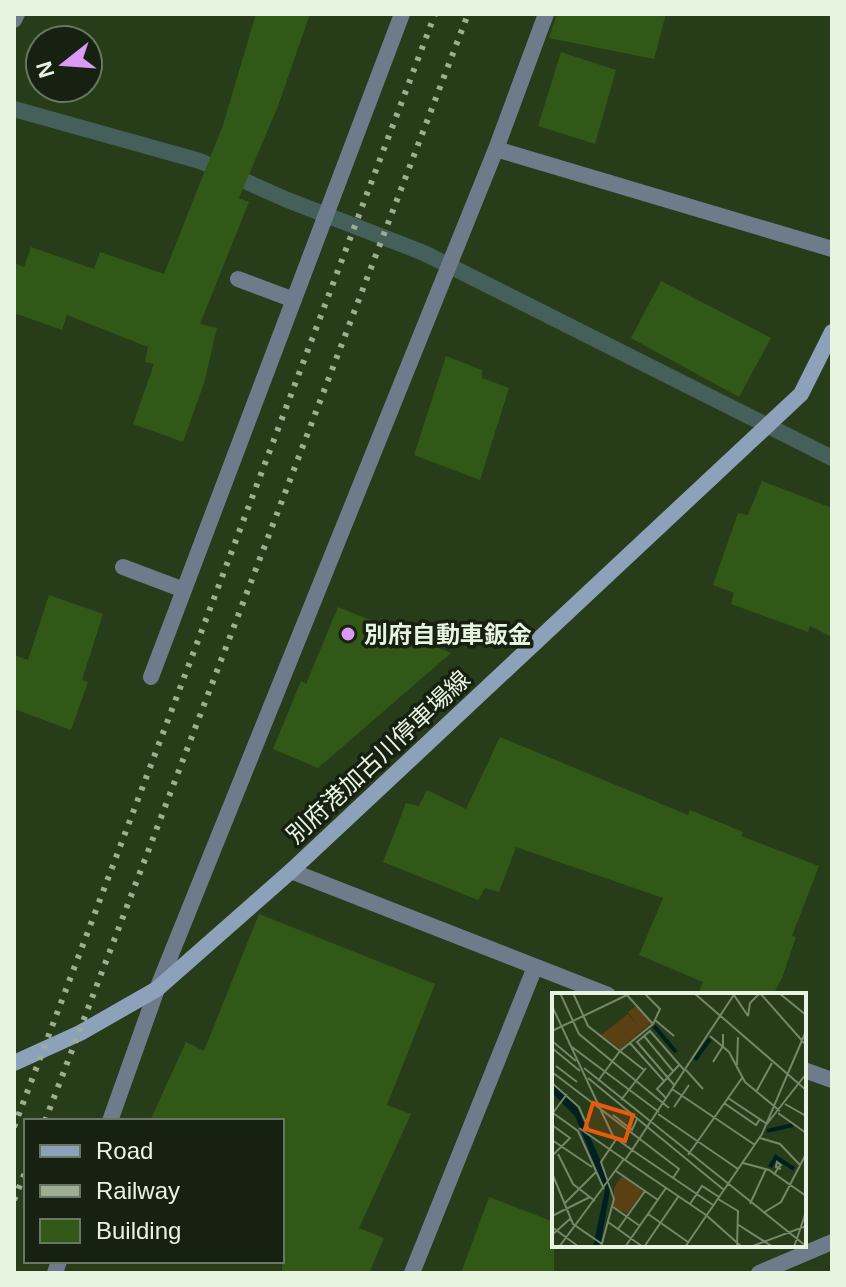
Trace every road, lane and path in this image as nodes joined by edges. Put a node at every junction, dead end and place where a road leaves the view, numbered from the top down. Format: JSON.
{"nodes":[{"id":1,"x":17,"y":14,"type":"edge"},
{"id":2,"x":402,"y":14,"type":"edge"},
{"id":3,"x":546,"y":14,"type":"edge"},
{"id":4,"x":14,"y":20,"type":"edge"},
{"id":5,"x":496,"y":149,"type":"junction"},
{"id":6,"x":832,"y":249,"type":"edge"},
{"id":7,"x":238,"y":279,"type":"dead end"},
{"id":8,"x":294,"y":300,"type":"junction"},
{"id":9,"x":832,"y":332,"type":"edge"},
{"id":10,"x":123,"y":567,"type":"dead end"},
{"id":11,"x":184,"y":590,"type":"junction"},
{"id":12,"x":151,"y":677,"type":"dead end"},
{"id":13,"x":291,"y":871,"type":"junction"},
{"id":14,"x":535,"y":967,"type":"junction"},
{"id":15,"x":157,"y":989,"type":"junction"},
{"id":16,"x":603,"y":993,"type":"edge"},
{"id":17,"x":14,"y":1063,"type":"edge"},
{"id":18,"x":806,"y":1071,"type":"edge"},
{"id":19,"x":832,"y":1080,"type":"edge"},
{"id":20,"x":111,"y":1119,"type":"edge"},
{"id":21,"x":832,"y":1242,"type":"edge"},
{"id":22,"x":412,"y":1273,"type":"edge"},
{"id":23,"x":759,"y":1273,"type":"edge"}],
"edges":[{"from":1,"to":4,"type":"street"},
{"from":2,"to":8,"type":"street"},
{"from":3,"to":5,"type":"street"},
{"from":5,"to":6,"type":"street"},
{"from":5,"to":15,"type":"street"},
{"from":7,"to":8,"type":"street"},
{"from":8,"to":11,"type":"street"},
{"from":9,"to":13,"type":"main road","name":"別府港加古川停車場線"},
{"from":10,"to":11,"type":"street"},
{"from":11,"to":12,"type":"street"},
{"from":13,"to":14,"type":"street"},
{"from":13,"to":15,"type":"main road","name":"別府港加古川停車場線"},
{"from":14,"to":16,"type":"street"},
{"from":14,"to":22,"type":"street"},
{"from":15,"to":17,"type":"main road","name":"別府港加古川停車場線"},
{"from":15,"to":20,"type":"street"},
{"from":18,"to":19,"type":"street"},
{"from":21,"to":23,"type":"street"}]}
